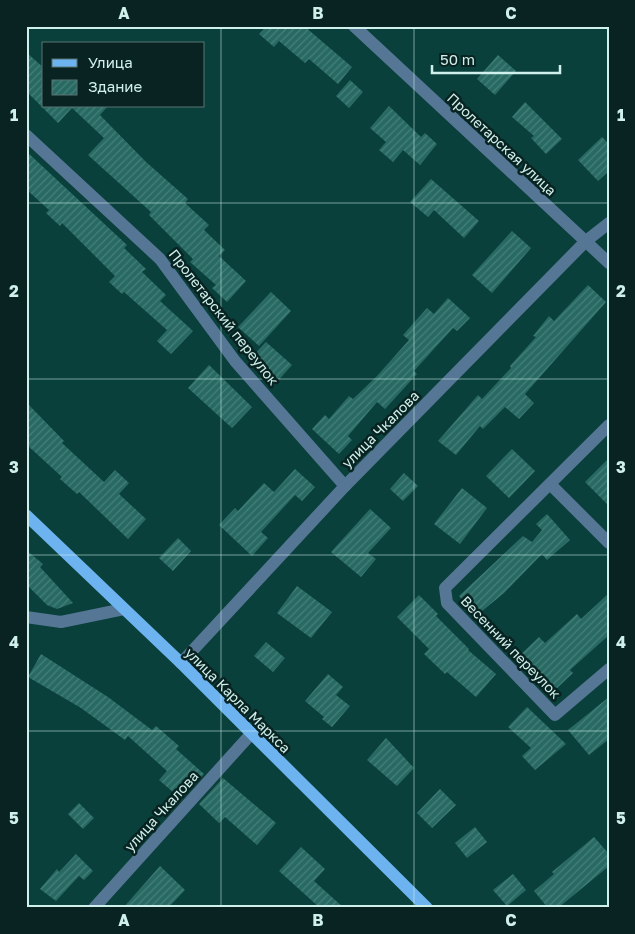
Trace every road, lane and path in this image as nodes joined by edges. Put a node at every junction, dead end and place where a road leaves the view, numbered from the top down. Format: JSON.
{"nodes":[{"id":1,"x":354,"y":26,"type":"edge"},
{"id":2,"x":26,"y":134,"type":"edge"},
{"id":3,"x":609,"y":223,"type":"edge"},
{"id":4,"x":586,"y":242,"type":"junction"},
{"id":5,"x":609,"y":263,"type":"edge"},
{"id":6,"x":609,"y":425,"type":"edge"},
{"id":7,"x":550,"y":484,"type":"junction"},
{"id":8,"x":345,"y":486,"type":"junction"},
{"id":9,"x":26,"y":515,"type":"edge"},
{"id":10,"x":609,"y":543,"type":"edge"},
{"id":11,"x":124,"y":609,"type":"junction"},
{"id":12,"x":26,"y":617,"type":"edge"},
{"id":13,"x":181,"y":663,"type":"junction"},
{"id":14,"x":609,"y":669,"type":"edge"},
{"id":15,"x":251,"y":734,"type":"junction"},
{"id":16,"x":94,"y":908,"type":"edge"},
{"id":17,"x":428,"y":908,"type":"edge"}],
"edges":[{"from":1,"to":4,"type":"street","name":"Пролетарская улица"},
{"from":2,"to":8,"type":"street","name":"Пролетарский переулок"},
{"from":3,"to":4,"type":"street","name":"улица Чкалова"},
{"from":4,"to":5,"type":"street","name":"Пролетарская улица"},
{"from":4,"to":8,"type":"street","name":"улица Чкалова"},
{"from":6,"to":7,"type":"street","name":"Весенний переулок"},
{"from":7,"to":10,"type":"street"},
{"from":7,"to":14,"type":"street","name":"Весенний переулок"},
{"from":8,"to":13,"type":"street","name":"улица Чкалова"},
{"from":9,"to":11,"type":"main road","name":"улица Карла Маркса"},
{"from":11,"to":12,"type":"street"},
{"from":11,"to":13,"type":"main road","name":"улица Карла Маркса"},
{"from":13,"to":15,"type":"main road","name":"улица Карла Маркса"},
{"from":15,"to":16,"type":"street","name":"улица Чкалова"},
{"from":15,"to":17,"type":"main road","name":"улица Карла Маркса"}]}
